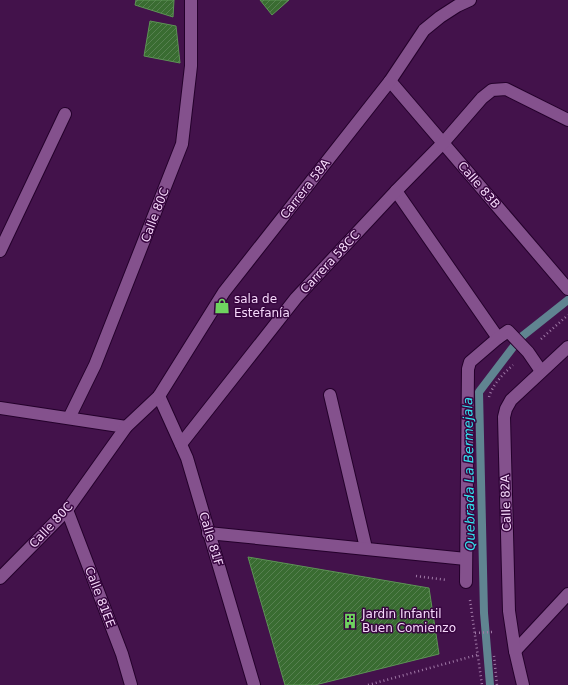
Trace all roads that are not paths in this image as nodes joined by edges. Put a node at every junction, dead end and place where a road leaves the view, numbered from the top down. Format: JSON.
{"nodes":[{"id":1,"x":191,"y":0,"type":"edge"},
{"id":2,"x":470,"y":0,"type":"edge"},
{"id":3,"x":390,"y":81,"type":"junction"},
{"id":4,"x":65,"y":114,"type":"dead end"},
{"id":5,"x":568,"y":120,"type":"edge"},
{"id":6,"x":443,"y":143,"type":"junction"},
{"id":7,"x":396,"y":191,"type":"junction"},
{"id":8,"x":0,"y":251,"type":"edge"},
{"id":9,"x":565,"y":286,"type":"edge"},
{"id":10,"x":503,"y":335,"type":"junction"},
{"id":11,"x":568,"y":347,"type":"edge"},
{"id":12,"x":541,"y":371,"type":"junction"},
{"id":13,"x":330,"y":395,"type":"dead end"},
{"id":14,"x":159,"y":396,"type":"junction"},
{"id":15,"x":0,"y":408,"type":"edge"},
{"id":16,"x":69,"y":418,"type":"junction"},
{"id":17,"x":126,"y":427,"type":"junction"},
{"id":18,"x":181,"y":444,"type":"junction"},
{"id":19,"x":67,"y":510,"type":"junction"},
{"id":20,"x":208,"y":533,"type":"junction"},
{"id":21,"x":366,"y":548,"type":"junction"},
{"id":22,"x":466,"y":559,"type":"junction"},
{"id":23,"x":0,"y":578,"type":"edge"},
{"id":24,"x":466,"y":582,"type":"road end"},
{"id":25,"x":568,"y":594,"type":"edge"},
{"id":26,"x":515,"y":651,"type":"junction"},
{"id":27,"x":131,"y":685,"type":"edge"},
{"id":28,"x":254,"y":685,"type":"edge"},
{"id":29,"x":522,"y":685,"type":"edge"}],
"edges":[{"from":1,"to":16,"type":"street","name":"Calle 80C"},
{"from":2,"to":3,"type":"street","name":"Carrera 58A"},
{"from":3,"to":6,"type":"street","name":"Calle 83B"},
{"from":3,"to":14,"type":"street","name":"Carrera 58A"},
{"from":4,"to":8,"type":"street"},
{"from":5,"to":6,"type":"street","name":"Carrera 58CC"},
{"from":6,"to":7,"type":"street","name":"Carrera 58CC"},
{"from":6,"to":9,"type":"street","name":"Calle 83B"},
{"from":7,"to":10,"type":"street"},
{"from":7,"to":18,"type":"street","name":"Carrera 58CC"},
{"from":10,"to":12,"type":"street"},
{"from":10,"to":22,"type":"street"},
{"from":11,"to":12,"type":"street","name":"Calle 82A"},
{"from":12,"to":26,"type":"street","name":"Calle 82A"},
{"from":13,"to":21,"type":"street"},
{"from":14,"to":17,"type":"street","name":"Calle 80C"},
{"from":14,"to":18,"type":"street","name":"Calle 81F"},
{"from":15,"to":16,"type":"street"},
{"from":16,"to":17,"type":"street"},
{"from":17,"to":19,"type":"street","name":"Calle 80C"},
{"from":18,"to":20,"type":"street","name":"Calle 81F"},
{"from":19,"to":23,"type":"street","name":"Calle 80C"},
{"from":19,"to":27,"type":"street","name":"Calle 81EE"},
{"from":20,"to":21,"type":"street"},
{"from":20,"to":28,"type":"street","name":"Calle 81F"},
{"from":21,"to":22,"type":"street"},
{"from":22,"to":24,"type":"street"},
{"from":25,"to":26,"type":"street"},
{"from":26,"to":29,"type":"street","name":"Calle 82A"}]}
